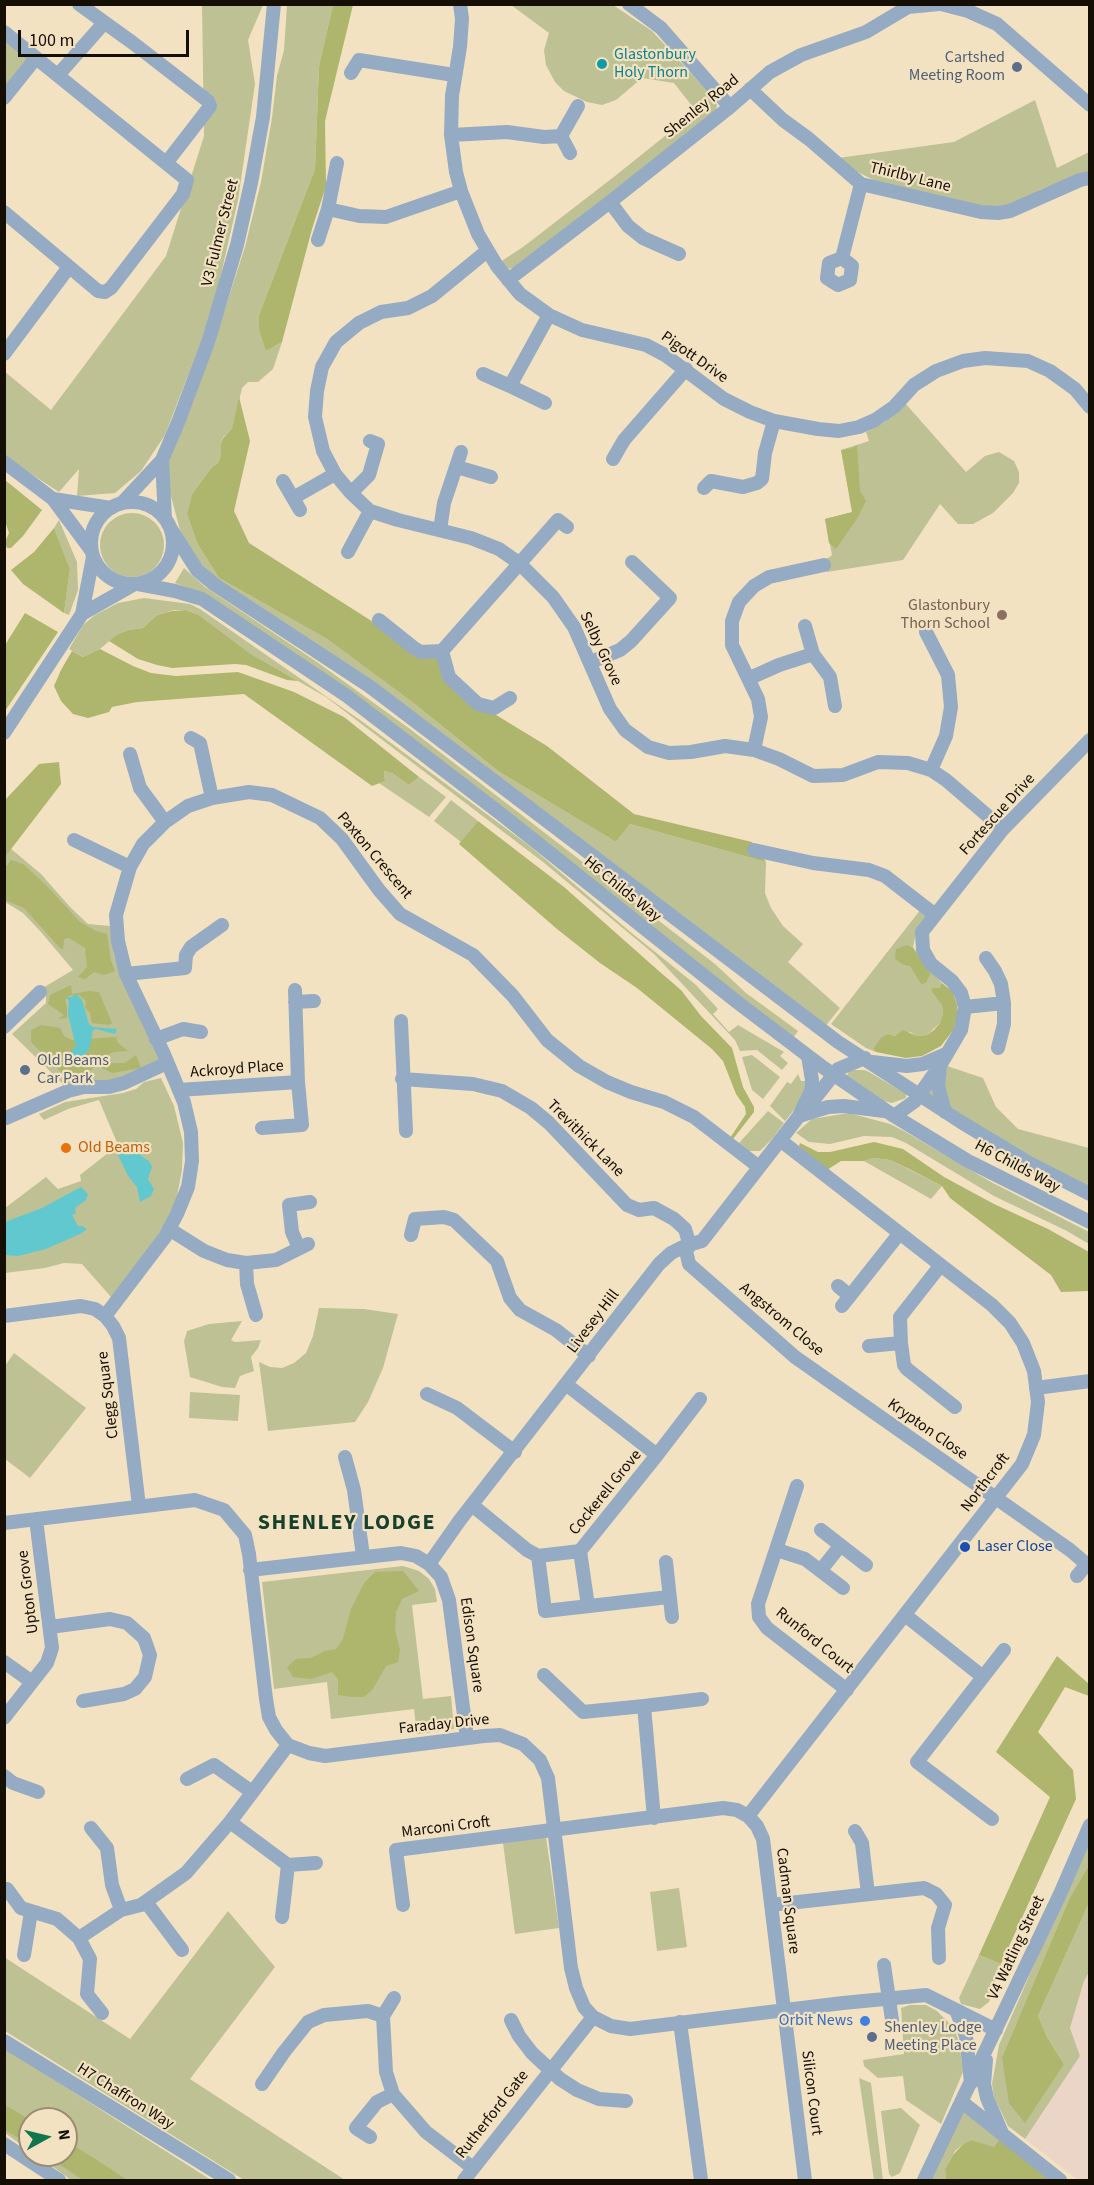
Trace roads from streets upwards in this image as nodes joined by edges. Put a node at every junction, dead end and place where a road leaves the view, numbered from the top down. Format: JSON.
{"nodes":[{"id":1,"x":79,"y":4,"type":"edge"},
{"id":2,"x":274,"y":4,"type":"edge"},
{"id":3,"x":460,"y":4,"type":"edge"},
{"id":4,"x":629,"y":4,"type":"edge"},
{"id":5,"x":940,"y":4,"type":"edge"},
{"id":6,"x":907,"y":6,"type":"edge"},
{"id":7,"x":104,"y":23,"type":"junction"},
{"id":8,"x":4,"y":32,"type":"edge"},
{"id":9,"x":36,"y":58,"type":"junction"},
{"id":10,"x":351,"y":73,"type":"dead end"},
{"id":11,"x":58,"y":75,"type":"junction"},
{"id":12,"x":454,"y":75,"type":"junction"},
{"id":13,"x":750,"y":89,"type":"junction"},
{"id":14,"x":4,"y":98,"type":"edge"},
{"id":15,"x":1089,"y":105,"type":"edge"},
{"id":16,"x":578,"y":106,"type":"dead end"},
{"id":17,"x":730,"y":107,"type":"junction"},
{"id":18,"x":451,"y":135,"type":"junction"},
{"id":19,"x":561,"y":136,"type":"junction"},
{"id":20,"x":570,"y":153,"type":"dead end"},
{"id":21,"x":167,"y":162,"type":"junction"},
{"id":22,"x":337,"y":163,"type":"dead end"},
{"id":23,"x":1089,"y":178,"type":"edge"},
{"id":24,"x":861,"y":184,"type":"junction"},
{"id":25,"x":461,"y":191,"type":"junction"},
{"id":26,"x":610,"y":202,"type":"junction"},
{"id":27,"x":328,"y":209,"type":"junction"},
{"id":28,"x":4,"y":212,"type":"edge"},
{"id":29,"x":318,"y":240,"type":"dead end"},
{"id":30,"x":487,"y":250,"type":"junction"},
{"id":31,"x":679,"y":254,"type":"dead end"},
{"id":32,"x":842,"y":258,"type":"dead end"},
{"id":33,"x":69,"y":267,"type":"junction"},
{"id":34,"x":508,"y":280,"type":"junction"},
{"id":35,"x":549,"y":315,"type":"junction"},
{"id":36,"x":4,"y":354,"type":"edge"},
{"id":37,"x":686,"y":369,"type":"junction"},
{"id":38,"x":483,"y":374,"type":"dead end"},
{"id":39,"x":510,"y":386,"type":"junction"},
{"id":40,"x":545,"y":403,"type":"dead end"},
{"id":41,"x":1089,"y":407,"type":"edge"},
{"id":42,"x":774,"y":421,"type":"junction"},
{"id":43,"x":370,"y":441,"type":"dead end"},
{"id":44,"x":461,"y":452,"type":"dead end"},
{"id":45,"x":613,"y":459,"type":"dead end"},
{"id":46,"x":162,"y":460,"type":"junction"},
{"id":47,"x":4,"y":462,"type":"edge"},
{"id":48,"x":457,"y":467,"type":"junction"},
{"id":49,"x":335,"y":474,"type":"junction"},
{"id":50,"x":490,"y":477,"type":"dead end"},
{"id":51,"x":708,"y":480,"type":"dead end"},
{"id":52,"x":283,"y":481,"type":"dead end"},
{"id":53,"x":351,"y":493,"type":"junction"},
{"id":54,"x":52,"y":499,"type":"junction"},
{"id":55,"x":117,"y":505,"type":"junction"},
{"id":56,"x":370,"y":511,"type":"junction"},
{"id":57,"x":558,"y":520,"type":"dead end"},
{"id":58,"x":168,"y":524,"type":"junction"},
{"id":59,"x":440,"y":530,"type":"junction"},
{"id":60,"x":348,"y":552,"type":"dead end"},
{"id":61,"x":92,"y":553,"type":"junction"},
{"id":62,"x":632,"y":562,"type":"dead end"},
{"id":63,"x":519,"y":563,"type":"junction"},
{"id":64,"x":824,"y":566,"type":"dead end"},
{"id":65,"x":136,"y":584,"type":"junction"},
{"id":66,"x":82,"y":614,"type":"junction"},
{"id":67,"x":379,"y":620,"type":"dead end"},
{"id":68,"x":805,"y":626,"type":"dead end"},
{"id":69,"x":926,"y":632,"type":"dead end"},
{"id":70,"x":442,"y":651,"type":"junction"},
{"id":71,"x":813,"y":654,"type":"junction"},
{"id":72,"x":591,"y":662,"type":"junction"},
{"id":73,"x":750,"y":678,"type":"junction"},
{"id":74,"x":510,"y":698,"type":"dead end"},
{"id":75,"x":835,"y":706,"type":"dead end"},
{"id":76,"x":4,"y":733,"type":"edge"},
{"id":77,"x":200,"y":739,"type":"dead end"},
{"id":78,"x":1089,"y":740,"type":"edge"},
{"id":79,"x":754,"y":750,"type":"junction"},
{"id":80,"x":136,"y":761,"type":"dead end"},
{"id":81,"x":931,"y":770,"type":"junction"},
{"id":82,"x":212,"y":798,"type":"junction"},
{"id":83,"x":165,"y":822,"type":"junction"},
{"id":84,"x":1004,"y":829,"type":"junction"},
{"id":85,"x":83,"y":840,"type":"dead end"},
{"id":86,"x":754,"y":850,"type":"dead end"},
{"id":87,"x":130,"y":867,"type":"junction"},
{"id":88,"x":934,"y":914,"type":"junction"},
{"id":89,"x":222,"y":925,"type":"dead end"},
{"id":90,"x":986,"y":958,"type":"dead end"},
{"id":91,"x":126,"y":974,"type":"junction"},
{"id":92,"x":40,"y":992,"type":"dead end"},
{"id":93,"x":314,"y":1001,"type":"dead end"},
{"id":94,"x":1004,"y":1003,"type":"junction"},
{"id":95,"x":965,"y":1007,"type":"junction"},
{"id":96,"x":7,"y":1019,"type":"edge"},
{"id":97,"x":400,"y":1021,"type":"dead end"},
{"id":98,"x":201,"y":1032,"type":"dead end"},
{"id":99,"x":156,"y":1040,"type":"junction"},
{"id":100,"x":998,"y":1048,"type":"dead end"},
{"id":101,"x":808,"y":1056,"type":"junction"},
{"id":102,"x":943,"y":1059,"type":"junction"},
{"id":103,"x":867,"y":1060,"type":"junction"},
{"id":104,"x":168,"y":1063,"type":"junction"},
{"id":105,"x":829,"y":1071,"type":"junction"},
{"id":106,"x":402,"y":1079,"type":"junction"},
{"id":107,"x":298,"y":1082,"type":"junction"},
{"id":108,"x":178,"y":1090,"type":"junction"},
{"id":109,"x":919,"y":1096,"type":"junction"},
{"id":110,"x":803,"y":1110,"type":"junction"},
{"id":111,"x":945,"y":1112,"type":"junction"},
{"id":112,"x":890,"y":1113,"type":"junction"},
{"id":113,"x":6,"y":1118,"type":"edge"},
{"id":114,"x":262,"y":1128,"type":"dead end"},
{"id":115,"x":406,"y":1131,"type":"dead end"},
{"id":116,"x":780,"y":1140,"type":"junction"},
{"id":117,"x":759,"y":1167,"type":"junction"},
{"id":118,"x":1089,"y":1194,"type":"edge"},
{"id":119,"x":310,"y":1202,"type":"dead end"},
{"id":120,"x":1089,"y":1222,"type":"edge"},
{"id":121,"x":169,"y":1229,"type":"junction"},
{"id":122,"x":899,"y":1234,"type":"junction"},
{"id":123,"x":411,"y":1235,"type":"dead end"},
{"id":124,"x":687,"y":1246,"type":"junction"},
{"id":125,"x":246,"y":1263,"type":"junction"},
{"id":126,"x":940,"y":1266,"type":"junction"},
{"id":127,"x":838,"y":1286,"type":"dead end"},
{"id":128,"x":256,"y":1315,"type":"dead end"},
{"id":129,"x":4,"y":1316,"type":"edge"},
{"id":130,"x":105,"y":1316,"type":"junction"},
{"id":131,"x":901,"y":1343,"type":"junction"},
{"id":132,"x":869,"y":1346,"type":"dead end"},
{"id":133,"x":589,"y":1356,"type":"junction"},
{"id":134,"x":1089,"y":1381,"type":"edge"},
{"id":135,"x":567,"y":1385,"type":"junction"},
{"id":136,"x":1036,"y":1388,"type":"junction"},
{"id":137,"x":427,"y":1394,"type":"dead end"},
{"id":138,"x":700,"y":1399,"type":"dead end"},
{"id":139,"x":955,"y":1407,"type":"dead end"},
{"id":140,"x":868,"y":1409,"type":"joint"},
{"id":141,"x":515,"y":1452,"type":"junction"},
{"id":142,"x":657,"y":1455,"type":"junction"},
{"id":143,"x":345,"y":1457,"type":"dead end"},
{"id":144,"x":797,"y":1486,"type":"dead end"},
{"id":145,"x":996,"y":1498,"type":"junction"},
{"id":146,"x":472,"y":1505,"type":"junction"},
{"id":147,"x":139,"y":1506,"type":"junction"},
{"id":148,"x":36,"y":1519,"type":"junction"},
{"id":149,"x":4,"y":1523,"type":"edge"},
{"id":150,"x":821,"y":1530,"type":"dead end"},
{"id":151,"x":840,"y":1546,"type":"junction"},
{"id":152,"x":777,"y":1550,"type":"junction"},
{"id":153,"x":580,"y":1551,"type":"junction"},
{"id":154,"x":363,"y":1556,"type":"junction"},
{"id":155,"x":538,"y":1556,"type":"junction"},
{"id":156,"x":666,"y":1562,"type":"dead end"},
{"id":157,"x":429,"y":1564,"type":"junction"},
{"id":158,"x":866,"y":1565,"type":"dead end"},
{"id":159,"x":1088,"y":1566,"type":"edge"},
{"id":160,"x":250,"y":1570,"type":"junction"},
{"id":161,"x":820,"y":1570,"type":"junction"},
{"id":162,"x":1077,"y":1575,"type":"dead end"},
{"id":163,"x":843,"y":1588,"type":"dead end"},
{"id":164,"x":669,"y":1597,"type":"junction"},
{"id":165,"x":588,"y":1606,"type":"junction"},
{"id":166,"x":905,"y":1615,"type":"junction"},
{"id":167,"x":672,"y":1617,"type":"dead end"},
{"id":168,"x":50,"y":1627,"type":"junction"},
{"id":169,"x":1004,"y":1650,"type":"dead end"},
{"id":170,"x":4,"y":1662,"type":"edge"},
{"id":171,"x":544,"y":1675,"type":"dead end"},
{"id":172,"x":983,"y":1677,"type":"junction"},
{"id":173,"x":32,"y":1682,"type":"junction"},
{"id":174,"x":847,"y":1690,"type":"junction"},
{"id":175,"x":702,"y":1699,"type":"dead end"},
{"id":176,"x":83,"y":1701,"type":"dead end"},
{"id":177,"x":644,"y":1706,"type":"junction"},
{"id":178,"x":4,"y":1718,"type":"edge"},
{"id":179,"x":467,"y":1738,"type":"junction"},
{"id":180,"x":288,"y":1745,"type":"junction"},
{"id":181,"x":4,"y":1776,"type":"edge"},
{"id":182,"x":187,"y":1779,"type":"dead end"},
{"id":183,"x":38,"y":1792,"type":"dead end"},
{"id":184,"x":252,"y":1792,"type":"junction"},
{"id":185,"x":748,"y":1816,"type":"junction"},
{"id":186,"x":654,"y":1818,"type":"junction"},
{"id":187,"x":992,"y":1819,"type":"dead end"},
{"id":188,"x":230,"y":1822,"type":"junction"},
{"id":189,"x":1089,"y":1825,"type":"edge"},
{"id":190,"x":92,"y":1828,"type":"dead end"},
{"id":191,"x":555,"y":1831,"type":"junction"},
{"id":192,"x":855,"y":1831,"type":"dead end"},
{"id":193,"x":316,"y":1863,"type":"dead end"},
{"id":194,"x":288,"y":1865,"type":"junction"},
{"id":195,"x":7,"y":1889,"type":"dead end"},
{"id":196,"x":868,"y":1894,"type":"junction"},
{"id":197,"x":146,"y":1902,"type":"junction"},
{"id":198,"x":403,"y":1905,"type":"dead end"},
{"id":199,"x":771,"y":1905,"type":"junction"},
{"id":200,"x":121,"y":1910,"type":"junction"},
{"id":201,"x":31,"y":1912,"type":"junction"},
{"id":202,"x":282,"y":1917,"type":"dead end"},
{"id":203,"x":79,"y":1938,"type":"junction"},
{"id":204,"x":182,"y":1950,"type":"dead end"},
{"id":205,"x":24,"y":1954,"type":"dead end"},
{"id":206,"x":939,"y":1958,"type":"dead end"},
{"id":207,"x":883,"y":1965,"type":"dead end"},
{"id":208,"x":394,"y":1998,"type":"dead end"},
{"id":209,"x":889,"y":1998,"type":"junction"},
{"id":210,"x":784,"y":2010,"type":"junction"},
{"id":211,"x":956,"y":2010,"type":"junction"},
{"id":212,"x":102,"y":2013,"type":"dead end"},
{"id":213,"x":383,"y":2016,"type":"junction"},
{"id":214,"x":593,"y":2017,"type":"junction"},
{"id":215,"x":511,"y":2020,"type":"dead end"},
{"id":216,"x":892,"y":2020,"type":"dead end"},
{"id":217,"x":680,"y":2022,"type":"junction"},
{"id":218,"x":996,"y":2030,"type":"junction"},
{"id":219,"x":4,"y":2041,"type":"edge"},
{"id":220,"x":987,"y":2049,"type":"junction"},
{"id":221,"x":549,"y":2070,"type":"junction"},
{"id":222,"x":971,"y":2082,"type":"junction"},
{"id":223,"x":262,"y":2084,"type":"dead end"},
{"id":224,"x":393,"y":2094,"type":"junction"},
{"id":225,"x":626,"y":2100,"type":"dead end"},
{"id":226,"x":962,"y":2102,"type":"junction"},
{"id":227,"x":1003,"y":2135,"type":"junction"},
{"id":228,"x":370,"y":2137,"type":"dead end"},
{"id":229,"x":4,"y":2144,"type":"edge"},
{"id":230,"x":473,"y":2168,"type":"junction"},
{"id":231,"x":59,"y":2181,"type":"edge"},
{"id":232,"x":229,"y":2181,"type":"edge"},
{"id":233,"x":464,"y":2181,"type":"edge"},
{"id":234,"x":701,"y":2181,"type":"edge"},
{"id":235,"x":805,"y":2181,"type":"edge"},
{"id":236,"x":924,"y":2181,"type":"edge"},
{"id":237,"x":1060,"y":2181,"type":"edge"}],
"edges":[{"from":1,"to":7,"type":"street"},
{"from":2,"to":46,"type":"street","name":"V3 Fulmer Street"},
{"from":3,"to":12,"type":"street","name":"Pigott Drive"},
{"from":4,"to":17,"type":"street"},
{"from":5,"to":6,"type":"street","name":"Shenley Road"},
{"from":5,"to":15,"type":"street","name":"Shenley Road"},
{"from":6,"to":13,"type":"street","name":"Shenley Road"},
{"from":7,"to":11,"type":"street"},
{"from":7,"to":21,"type":"street"},
{"from":8,"to":9,"type":"street"},
{"from":9,"to":11,"type":"street"},
{"from":9,"to":14,"type":"street"},
{"from":10,"to":12,"type":"street"},
{"from":11,"to":21,"type":"street"},
{"from":12,"to":18,"type":"street","name":"Pigott Drive"},
{"from":13,"to":17,"type":"street","name":"Shenley Road"},
{"from":13,"to":24,"type":"street","name":"Thirlby Lane"},
{"from":16,"to":19,"type":"street"},
{"from":17,"to":26,"type":"street","name":"Shenley Road"},
{"from":18,"to":19,"type":"street"},
{"from":18,"to":25,"type":"street","name":"Pigott Drive"},
{"from":19,"to":20,"type":"street"},
{"from":21,"to":33,"type":"street"},
{"from":22,"to":27,"type":"street"},
{"from":23,"to":24,"type":"street","name":"Thirlby Lane"},
{"from":24,"to":32,"type":"street"},
{"from":25,"to":27,"type":"street"},
{"from":25,"to":30,"type":"street","name":"Pigott Drive"},
{"from":26,"to":31,"type":"street"},
{"from":26,"to":34,"type":"street","name":"Shenley Road"},
{"from":27,"to":29,"type":"street"},
{"from":28,"to":33,"type":"street"},
{"from":30,"to":34,"type":"street","name":"Pigott Drive"},
{"from":30,"to":49,"type":"street","name":"Selby Grove"},
{"from":33,"to":36,"type":"street"},
{"from":34,"to":35,"type":"street","name":"Pigott Drive"},
{"from":35,"to":37,"type":"street","name":"Pigott Drive"},
{"from":35,"to":39,"type":"street"},
{"from":37,"to":42,"type":"street","name":"Pigott Drive"},
{"from":37,"to":45,"type":"street"},
{"from":38,"to":39,"type":"street"},
{"from":39,"to":40,"type":"street"},
{"from":41,"to":42,"type":"street","name":"Pigott Drive"},
{"from":42,"to":51,"type":"street"},
{"from":43,"to":53,"type":"street"},
{"from":44,"to":48,"type":"street"},
{"from":46,"to":55,"type":"street","name":"V3 Fulmer Street"},
{"from":46,"to":58,"type":"street","name":"V3 Fulmer Street"},
{"from":47,"to":54,"type":"street"},
{"from":48,"to":50,"type":"street"},
{"from":48,"to":59,"type":"street"},
{"from":49,"to":52,"type":"street"},
{"from":49,"to":53,"type":"street","name":"Selby Grove"},
{"from":53,"to":56,"type":"street","name":"Selby Grove"},
{"from":54,"to":55,"type":"street"},
{"from":54,"to":61,"type":"street"},
{"from":55,"to":58,"type":"street"},
{"from":55,"to":61,"type":"street"},
{"from":56,"to":59,"type":"street","name":"Selby Grove"},
{"from":56,"to":60,"type":"street"},
{"from":57,"to":63,"type":"street"},
{"from":58,"to":65,"type":"street"},
{"from":58,"to":103,"type":"street","name":"H6 Childs Way"},
{"from":59,"to":63,"type":"street","name":"Selby Grove"},
{"from":61,"to":65,"type":"street"},
{"from":61,"to":66,"type":"street"},
{"from":62,"to":72,"type":"street"},
{"from":63,"to":70,"type":"street"},
{"from":63,"to":72,"type":"street","name":"Selby Grove"},
{"from":64,"to":73,"type":"street"},
{"from":65,"to":66,"type":"street"},
{"from":65,"to":101,"type":"street","name":"H6 Childs Way"},
{"from":66,"to":76,"type":"street"},
{"from":67,"to":70,"type":"street"},
{"from":68,"to":71,"type":"street"},
{"from":69,"to":81,"type":"street"},
{"from":70,"to":74,"type":"street"},
{"from":71,"to":73,"type":"street"},
{"from":71,"to":75,"type":"street"},
{"from":72,"to":79,"type":"street","name":"Selby Grove"},
{"from":73,"to":79,"type":"street"},
{"from":77,"to":82,"type":"street"},
{"from":78,"to":84,"type":"street","name":"Fortescue Drive"},
{"from":79,"to":81,"type":"street","name":"Selby Grove"},
{"from":80,"to":83,"type":"street"},
{"from":81,"to":84,"type":"street","name":"Selby Grove"},
{"from":82,"to":83,"type":"street","name":"Paxton Crescent"},
{"from":82,"to":117,"type":"street","name":"Paxton Crescent"},
{"from":83,"to":87,"type":"street","name":"Paxton Crescent"},
{"from":84,"to":88,"type":"street","name":"Fortescue Drive"},
{"from":85,"to":87,"type":"street"},
{"from":86,"to":88,"type":"street"},
{"from":87,"to":91,"type":"street","name":"Paxton Crescent"},
{"from":88,"to":95,"type":"street","name":"Fortescue Drive"},
{"from":89,"to":91,"type":"street"},
{"from":90,"to":94,"type":"street"},
{"from":91,"to":99,"type":"street","name":"Paxton Crescent"},
{"from":92,"to":96,"type":"street"},
{"from":93,"to":107,"type":"street","name":"Ackroyd Place"},
{"from":94,"to":95,"type":"street"},
{"from":94,"to":100,"type":"street"},
{"from":95,"to":102,"type":"street"},
{"from":97,"to":106,"type":"street"},
{"from":98,"to":99,"type":"street"},
{"from":99,"to":104,"type":"street","name":"Paxton Crescent"},
{"from":101,"to":105,"type":"street","name":"H6 Childs Way"},
{"from":101,"to":110,"type":"street","name":"Livesey Hill"},
{"from":102,"to":103,"type":"street"},
{"from":102,"to":109,"type":"street"},
{"from":102,"to":111,"type":"street"},
{"from":103,"to":105,"type":"street","name":"Livesey Hill"},
{"from":103,"to":109,"type":"street","name":"H6 Childs Way"},
{"from":104,"to":108,"type":"street","name":"Paxton Crescent"},
{"from":104,"to":113,"type":"street"},
{"from":105,"to":110,"type":"street","name":"Livesey Hill"},
{"from":105,"to":112,"type":"street","name":"H6 Childs Way"},
{"from":106,"to":115,"type":"street"},
{"from":106,"to":124,"type":"street","name":"Trevithick Lane"},
{"from":107,"to":108,"type":"street","name":"Ackroyd Place"},
{"from":107,"to":114,"type":"street","name":"Ackroyd Place"},
{"from":108,"to":121,"type":"street","name":"Paxton Crescent"},
{"from":109,"to":111,"type":"street","name":"H6 Childs Way"},
{"from":109,"to":112,"type":"street"},
{"from":110,"to":112,"type":"street"},
{"from":110,"to":116,"type":"street","name":"Livesey Hill"},
{"from":111,"to":118,"type":"street","name":"H6 Childs Way"},
{"from":112,"to":120,"type":"street","name":"H6 Childs Way"},
{"from":116,"to":117,"type":"street","name":"Livesey Hill"},
{"from":116,"to":122,"type":"street","name":"Northcroft"},
{"from":117,"to":124,"type":"street","name":"Livesey Hill"},
{"from":119,"to":125,"type":"street"},
{"from":121,"to":125,"type":"street"},
{"from":121,"to":130,"type":"street","name":"Paxton Crescent"},
{"from":122,"to":126,"type":"street","name":"Northcroft"},
{"from":122,"to":127,"type":"street"},
{"from":123,"to":133,"type":"street"},
{"from":124,"to":133,"type":"street","name":"Livesey Hill"},
{"from":124,"to":140,"type":"street","name":"Angstrom Close"},
{"from":125,"to":128,"type":"street"},
{"from":126,"to":131,"type":"street"},
{"from":126,"to":136,"type":"street","name":"Northcroft"},
{"from":129,"to":130,"type":"street"},
{"from":130,"to":147,"type":"street","name":"Clegg Square"},
{"from":131,"to":132,"type":"street"},
{"from":131,"to":139,"type":"street"},
{"from":133,"to":135,"type":"street","name":"Livesey Hill"},
{"from":134,"to":136,"type":"street"},
{"from":135,"to":141,"type":"street","name":"Livesey Hill"},
{"from":135,"to":142,"type":"street","name":"Cockerell Grove"},
{"from":136,"to":145,"type":"street","name":"Northcroft"},
{"from":137,"to":141,"type":"street"},
{"from":138,"to":142,"type":"street","name":"Cockerell Grove"},
{"from":140,"to":145,"type":"street","name":"Krypton Close"},
{"from":141,"to":146,"type":"street","name":"Livesey Hill"},
{"from":142,"to":153,"type":"street","name":"Cockerell Grove"},
{"from":143,"to":154,"type":"street"},
{"from":144,"to":152,"type":"street","name":"Runford Court"},
{"from":145,"to":159,"type":"street"},
{"from":145,"to":166,"type":"street","name":"Northcroft"},
{"from":146,"to":155,"type":"street"},
{"from":146,"to":157,"type":"street","name":"Livesey Hill"},
{"from":147,"to":148,"type":"street"},
{"from":147,"to":160,"type":"street"},
{"from":148,"to":149,"type":"street"},
{"from":148,"to":168,"type":"street","name":"Upton Grove"},
{"from":150,"to":151,"type":"street"},
{"from":151,"to":158,"type":"street"},
{"from":151,"to":161,"type":"street"},
{"from":152,"to":161,"type":"street"},
{"from":152,"to":174,"type":"street","name":"Runford Court"},
{"from":153,"to":155,"type":"street","name":"Cockerell Grove"},
{"from":153,"to":165,"type":"street","name":"Cockerell Grove"},
{"from":154,"to":157,"type":"street"},
{"from":154,"to":160,"type":"street"},
{"from":155,"to":165,"type":"street"},
{"from":156,"to":164,"type":"street"},
{"from":157,"to":179,"type":"street","name":"Edison Square"},
{"from":159,"to":162,"type":"street"},
{"from":160,"to":180,"type":"street"},
{"from":161,"to":163,"type":"street"},
{"from":164,"to":165,"type":"street"},
{"from":164,"to":167,"type":"street"},
{"from":166,"to":172,"type":"street"},
{"from":166,"to":174,"type":"street","name":"Northcroft"},
{"from":168,"to":173,"type":"street","name":"Upton Grove"},
{"from":168,"to":176,"type":"street"},
{"from":169,"to":172,"type":"street"},
{"from":170,"to":173,"type":"street"},
{"from":171,"to":177,"type":"street"},
{"from":172,"to":187,"type":"street"},
{"from":173,"to":178,"type":"street","name":"Upton Grove"},
{"from":174,"to":185,"type":"street","name":"Northcroft"},
{"from":175,"to":177,"type":"street"},
{"from":177,"to":186,"type":"street"},
{"from":179,"to":180,"type":"street","name":"Faraday Drive"},
{"from":179,"to":191,"type":"street","name":"Faraday Drive"},
{"from":180,"to":184,"type":"street"},
{"from":181,"to":183,"type":"street"},
{"from":182,"to":184,"type":"street"},
{"from":184,"to":188,"type":"street"},
{"from":185,"to":186,"type":"street"},
{"from":185,"to":199,"type":"street","name":"Cadman Square"},
{"from":186,"to":191,"type":"street"},
{"from":188,"to":194,"type":"street"},
{"from":188,"to":197,"type":"street"},
{"from":189,"to":218,"type":"street","name":"V4 Watling Street"},
{"from":190,"to":200,"type":"street"},
{"from":191,"to":198,"type":"street","name":"Marconi Croft"},
{"from":191,"to":214,"type":"street","name":"Faraday Drive"},
{"from":192,"to":196,"type":"street"},
{"from":193,"to":194,"type":"street"},
{"from":194,"to":202,"type":"street"},
{"from":195,"to":201,"type":"street"},
{"from":196,"to":199,"type":"street"},
{"from":196,"to":206,"type":"street"},
{"from":197,"to":200,"type":"street"},
{"from":197,"to":204,"type":"street"},
{"from":199,"to":210,"type":"street","name":"Cadman Square"},
{"from":200,"to":203,"type":"street"},
{"from":201,"to":203,"type":"street"},
{"from":201,"to":205,"type":"street"},
{"from":203,"to":212,"type":"street"},
{"from":207,"to":209,"type":"street"},
{"from":208,"to":213,"type":"street"},
{"from":209,"to":210,"type":"street"},
{"from":209,"to":211,"type":"street"},
{"from":209,"to":216,"type":"street"},
{"from":210,"to":217,"type":"street"},
{"from":210,"to":235,"type":"street","name":"Silicon Court"},
{"from":211,"to":218,"type":"street"},
{"from":211,"to":222,"type":"street"},
{"from":213,"to":223,"type":"street"},
{"from":213,"to":224,"type":"street"},
{"from":214,"to":217,"type":"street"},
{"from":214,"to":221,"type":"street","name":"Rutherford Gate"},
{"from":215,"to":221,"type":"street","name":"Rutherford Gate"},
{"from":217,"to":234,"type":"street"},
{"from":218,"to":220,"type":"street","name":"V4 Watling Street"},
{"from":219,"to":232,"type":"street","name":"H7 Chaffron Way"},
{"from":220,"to":222,"type":"street","name":"V4 Watling Street"},
{"from":220,"to":227,"type":"street"},
{"from":221,"to":225,"type":"street","name":"Rutherford Gate"},
{"from":221,"to":230,"type":"street","name":"Rutherford Gate"},
{"from":222,"to":226,"type":"street","name":"V4 Watling Street"},
{"from":224,"to":228,"type":"street"},
{"from":224,"to":230,"type":"street"},
{"from":226,"to":227,"type":"street"},
{"from":226,"to":236,"type":"street","name":"V4 Watling Street"},
{"from":227,"to":237,"type":"street"},
{"from":229,"to":231,"type":"street"},
{"from":230,"to":233,"type":"street","name":"Rutherford Gate"}]}
